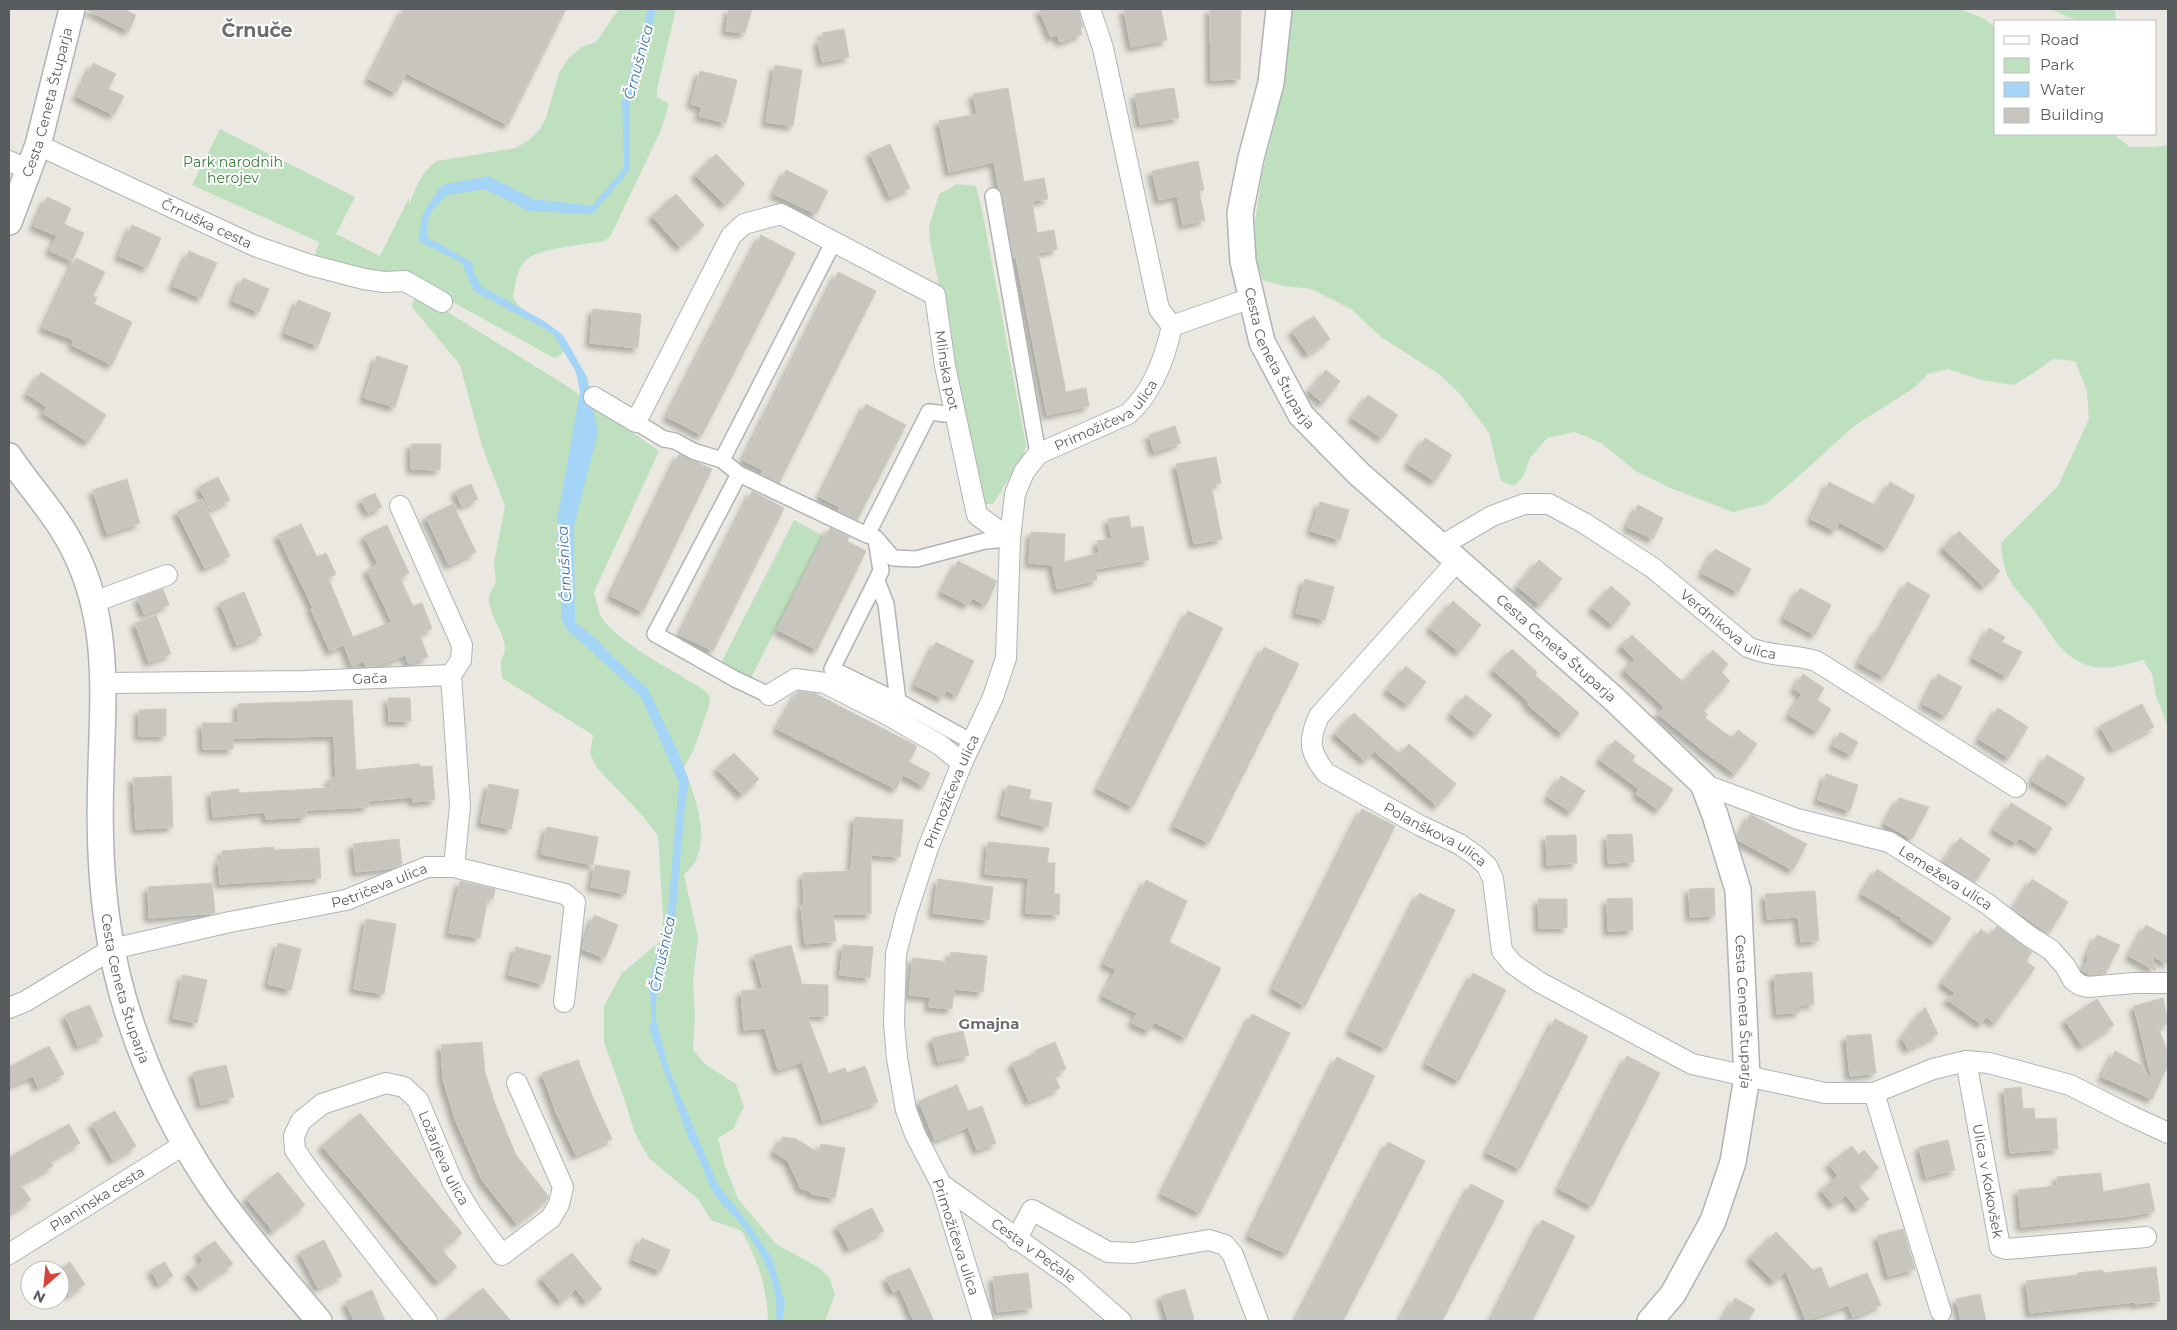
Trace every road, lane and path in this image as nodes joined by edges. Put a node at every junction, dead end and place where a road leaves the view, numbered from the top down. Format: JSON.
{"nodes":[{"id":1,"x":72,"y":9,"type":"edge"},
{"id":2,"x":1090,"y":9,"type":"edge"},
{"id":3,"x":1279,"y":9,"type":"edge"},
{"id":4,"x":38,"y":145,"type":"junction"},
{"id":5,"x":19,"y":166,"type":"edge"},
{"id":6,"x":993,"y":196,"type":"dead end"},
{"id":7,"x":9,"y":222,"type":"edge"},
{"id":8,"x":834,"y":241,"type":"junction"},
{"id":9,"x":1251,"y":298,"type":"junction"},
{"id":10,"x":442,"y":302,"type":"dead end"},
{"id":11,"x":1172,"y":326,"type":"junction"},
{"id":12,"x":594,"y":397,"type":"dead end"},
{"id":13,"x":954,"y":415,"type":"junction"},
{"id":14,"x":636,"y":422,"type":"junction"},
{"id":15,"x":1038,"y":454,"type":"junction"},
{"id":16,"x":9,"y":456,"type":"edge"},
{"id":17,"x":722,"y":460,"type":"junction"},
{"id":18,"x":739,"y":474,"type":"junction"},
{"id":19,"x":400,"y":506,"type":"dead end"},
{"id":20,"x":871,"y":536,"type":"junction"},
{"id":21,"x":1010,"y":539,"type":"junction"},
{"id":22,"x":1449,"y":554,"type":"junction"},
{"id":23,"x":167,"y":575,"type":"dead end"},
{"id":24,"x":877,"y":581,"type":"junction"},
{"id":25,"x":94,"y":602,"type":"junction"},
{"id":26,"x":451,"y":674,"type":"junction"},
{"id":27,"x":829,"y":676,"type":"junction"},
{"id":28,"x":104,"y":683,"type":"junction"},
{"id":29,"x":769,"y":695,"type":"joint"},
{"id":30,"x":898,"y":701,"type":"junction"},
{"id":31,"x":972,"y":742,"type":"junction"},
{"id":32,"x":962,"y":763,"type":"junction"},
{"id":33,"x":1702,"y":784,"type":"junction"},
{"id":34,"x":2016,"y":787,"type":"dead end"},
{"id":35,"x":454,"y":867,"type":"junction"},
{"id":36,"x":112,"y":949,"type":"junction"},
{"id":37,"x":2168,"y":983,"type":"edge"},
{"id":38,"x":564,"y":1002,"type":"dead end"},
{"id":39,"x":9,"y":1008,"type":"edge"},
{"id":40,"x":1966,"y":1061,"type":"junction"},
{"id":41,"x":1747,"y":1077,"type":"junction"},
{"id":42,"x":517,"y":1082,"type":"dead end"},
{"id":43,"x":1874,"y":1094,"type":"junction"},
{"id":44,"x":2168,"y":1133,"type":"edge"},
{"id":45,"x":185,"y":1144,"type":"junction"},
{"id":46,"x":941,"y":1184,"type":"junction"},
{"id":47,"x":2146,"y":1237,"type":"dead end"},
{"id":48,"x":1016,"y":1240,"type":"junction"},
{"id":49,"x":9,"y":1254,"type":"edge"},
{"id":50,"x":1941,"y":1312,"type":"dead end"},
{"id":51,"x":320,"y":1321,"type":"edge"},
{"id":52,"x":427,"y":1321,"type":"edge"},
{"id":53,"x":983,"y":1321,"type":"edge"},
{"id":54,"x":1121,"y":1321,"type":"edge"},
{"id":55,"x":1258,"y":1321,"type":"edge"},
{"id":56,"x":1650,"y":1321,"type":"edge"}],
"edges":[{"from":1,"to":4,"type":"street","name":"Cesta Ceneta Štuparja"},
{"from":2,"to":11,"type":"street"},
{"from":3,"to":9,"type":"street","name":"Cesta Ceneta Štuparja"},
{"from":4,"to":5,"type":"street","name":"Cesta Ceneta Štuparja"},
{"from":4,"to":10,"type":"street","name":"Črnuška cesta"},
{"from":5,"to":7,"type":"street","name":"Cesta Ceneta Štuparja"},
{"from":6,"to":15,"type":"street"},
{"from":8,"to":13,"type":"street","name":"Mlinska pot"},
{"from":8,"to":14,"type":"street","name":"Mlinska pot"},
{"from":8,"to":17,"type":"street"},
{"from":9,"to":11,"type":"street"},
{"from":9,"to":22,"type":"street","name":"Cesta Ceneta Štuparja"},
{"from":11,"to":15,"type":"street","name":"Primožičeva ulica"},
{"from":12,"to":14,"type":"street"},
{"from":13,"to":20,"type":"street"},
{"from":13,"to":21,"type":"street","name":"Mlinska pot"},
{"from":14,"to":17,"type":"street"},
{"from":15,"to":21,"type":"street","name":"Primožičeva ulica"},
{"from":16,"to":25,"type":"street","name":"Cesta Ceneta Štuparja"},
{"from":17,"to":18,"type":"street"},
{"from":18,"to":20,"type":"street"},
{"from":18,"to":29,"type":"street"},
{"from":19,"to":26,"type":"street"},
{"from":20,"to":21,"type":"street"},
{"from":20,"to":24,"type":"street"},
{"from":21,"to":31,"type":"street","name":"Primožičeva ulica"},
{"from":22,"to":33,"type":"street","name":"Cesta Ceneta Štuparja"},
{"from":22,"to":34,"type":"street","name":"Verdnikova ulica"},
{"from":22,"to":41,"type":"street","name":"Polanškova ulica"},
{"from":23,"to":25,"type":"street"},
{"from":24,"to":27,"type":"street"},
{"from":24,"to":30,"type":"street"},
{"from":25,"to":28,"type":"street","name":"Cesta Ceneta Štuparja"},
{"from":26,"to":28,"type":"street","name":"Gača"},
{"from":26,"to":35,"type":"street"},
{"from":27,"to":29,"type":"street"},
{"from":27,"to":30,"type":"street"},
{"from":27,"to":32,"type":"street"},
{"from":28,"to":36,"type":"street","name":"Cesta Ceneta Štuparja"},
{"from":30,"to":31,"type":"street"},
{"from":31,"to":32,"type":"street","name":"Primožičeva ulica"},
{"from":32,"to":46,"type":"street","name":"Primožičeva ulica"},
{"from":33,"to":37,"type":"street","name":"Lemeževa ulica"},
{"from":33,"to":41,"type":"street","name":"Cesta Ceneta Štuparja"},
{"from":35,"to":36,"type":"street","name":"Petričeva ulica"},
{"from":35,"to":38,"type":"street","name":"Petričeva ulica"},
{"from":36,"to":39,"type":"street","name":"Petričeva ulica"},
{"from":36,"to":45,"type":"street","name":"Cesta Ceneta Štuparja"},
{"from":40,"to":43,"type":"street"},
{"from":40,"to":44,"type":"street"},
{"from":40,"to":47,"type":"street","name":"Ulica v Kokovšek"},
{"from":41,"to":43,"type":"street"},
{"from":41,"to":56,"type":"street","name":"Cesta Ceneta Štuparja"},
{"from":42,"to":52,"type":"street","name":"Ložarjeva ulica"},
{"from":43,"to":50,"type":"street"},
{"from":45,"to":49,"type":"street","name":"Planinska cesta"},
{"from":45,"to":51,"type":"street","name":"Cesta Ceneta Štuparja"},
{"from":46,"to":48,"type":"street","name":"Cesta v Pečale"},
{"from":46,"to":53,"type":"street","name":"Primožičeva ulica"},
{"from":48,"to":54,"type":"street","name":"Cesta v Pečale"},
{"from":48,"to":55,"type":"street"}]}
